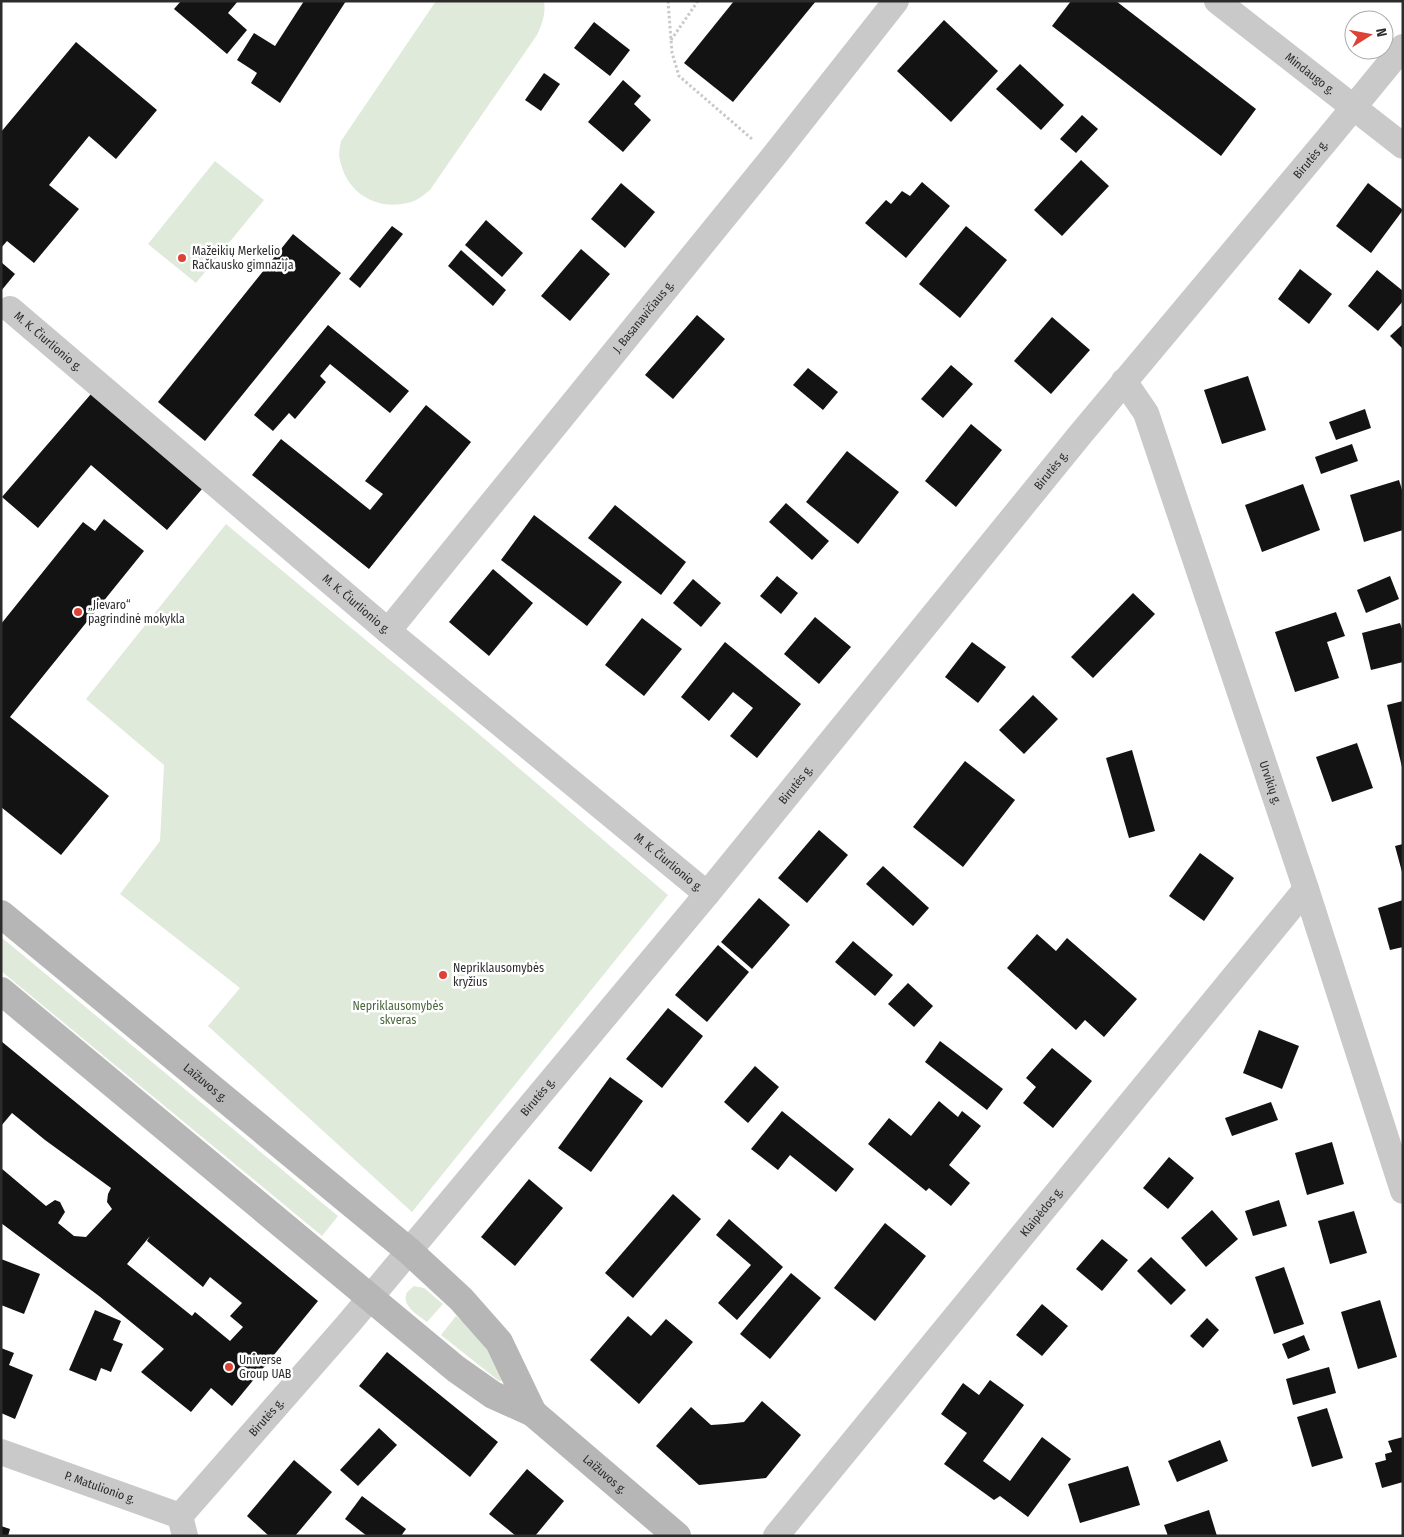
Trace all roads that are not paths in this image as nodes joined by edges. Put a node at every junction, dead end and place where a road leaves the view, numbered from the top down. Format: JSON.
{"nodes":[{"id":1,"x":896,"y":1,"type":"edge"},
{"id":2,"x":1217,"y":1,"type":"edge"},
{"id":3,"x":1403,"y":47,"type":"edge"},
{"id":4,"x":1354,"y":107,"type":"junction"},
{"id":5,"x":1403,"y":146,"type":"edge"},
{"id":6,"x":10,"y":309,"type":"dead end"},
{"id":7,"x":1124,"y":381,"type":"junction"},
{"id":8,"x":388,"y":631,"type":"junction"},
{"id":9,"x":1306,"y":889,"type":"junction"},
{"id":10,"x":707,"y":894,"type":"junction"},
{"id":11,"x":1,"y":914,"type":"edge"},
{"id":12,"x":1,"y":991,"type":"edge"},
{"id":13,"x":1403,"y":1191,"type":"edge"},
{"id":14,"x":409,"y":1251,"type":"junction"},
{"id":15,"x":371,"y":1297,"type":"junction"},
{"id":16,"x":533,"y":1413,"type":"junction"},
{"id":17,"x":1,"y":1452,"type":"edge"},
{"id":18,"x":182,"y":1526,"type":"edge"},
{"id":19,"x":677,"y":1536,"type":"edge"},
{"id":20,"x":776,"y":1536,"type":"edge"}],
"edges":[{"from":1,"to":8,"type":"street","name":"J. Basanavičiaus g."},
{"from":2,"to":4,"type":"street","name":"Mindaugo g."},
{"from":3,"to":4,"type":"street","name":"Birutės g."},
{"from":4,"to":5,"type":"street","name":"Mindaugo g."},
{"from":4,"to":7,"type":"street","name":"Birutės g."},
{"from":6,"to":8,"type":"street","name":"M. K. Čiurlionio g."},
{"from":7,"to":9,"type":"street","name":"Urvikių g."},
{"from":7,"to":10,"type":"street","name":"Birutės g."},
{"from":8,"to":10,"type":"street","name":"M. K. Čiurlionio g."},
{"from":9,"to":13,"type":"street","name":"Urvikių g."},
{"from":9,"to":20,"type":"street","name":"Klaipėdos g."},
{"from":10,"to":14,"type":"street","name":"Birutės g."},
{"from":11,"to":14,"type":"main road","name":"Laižuvos g."},
{"from":12,"to":15,"type":"main road"},
{"from":14,"to":15,"type":"street","name":"Birutės g."},
{"from":14,"to":16,"type":"main road","name":"Laižuvos g."},
{"from":15,"to":16,"type":"main road"},
{"from":15,"to":18,"type":"street","name":"Birutės g."},
{"from":16,"to":19,"type":"main road","name":"Laižuvos g."},
{"from":17,"to":18,"type":"street","name":"P. Matulionio g."}]}
